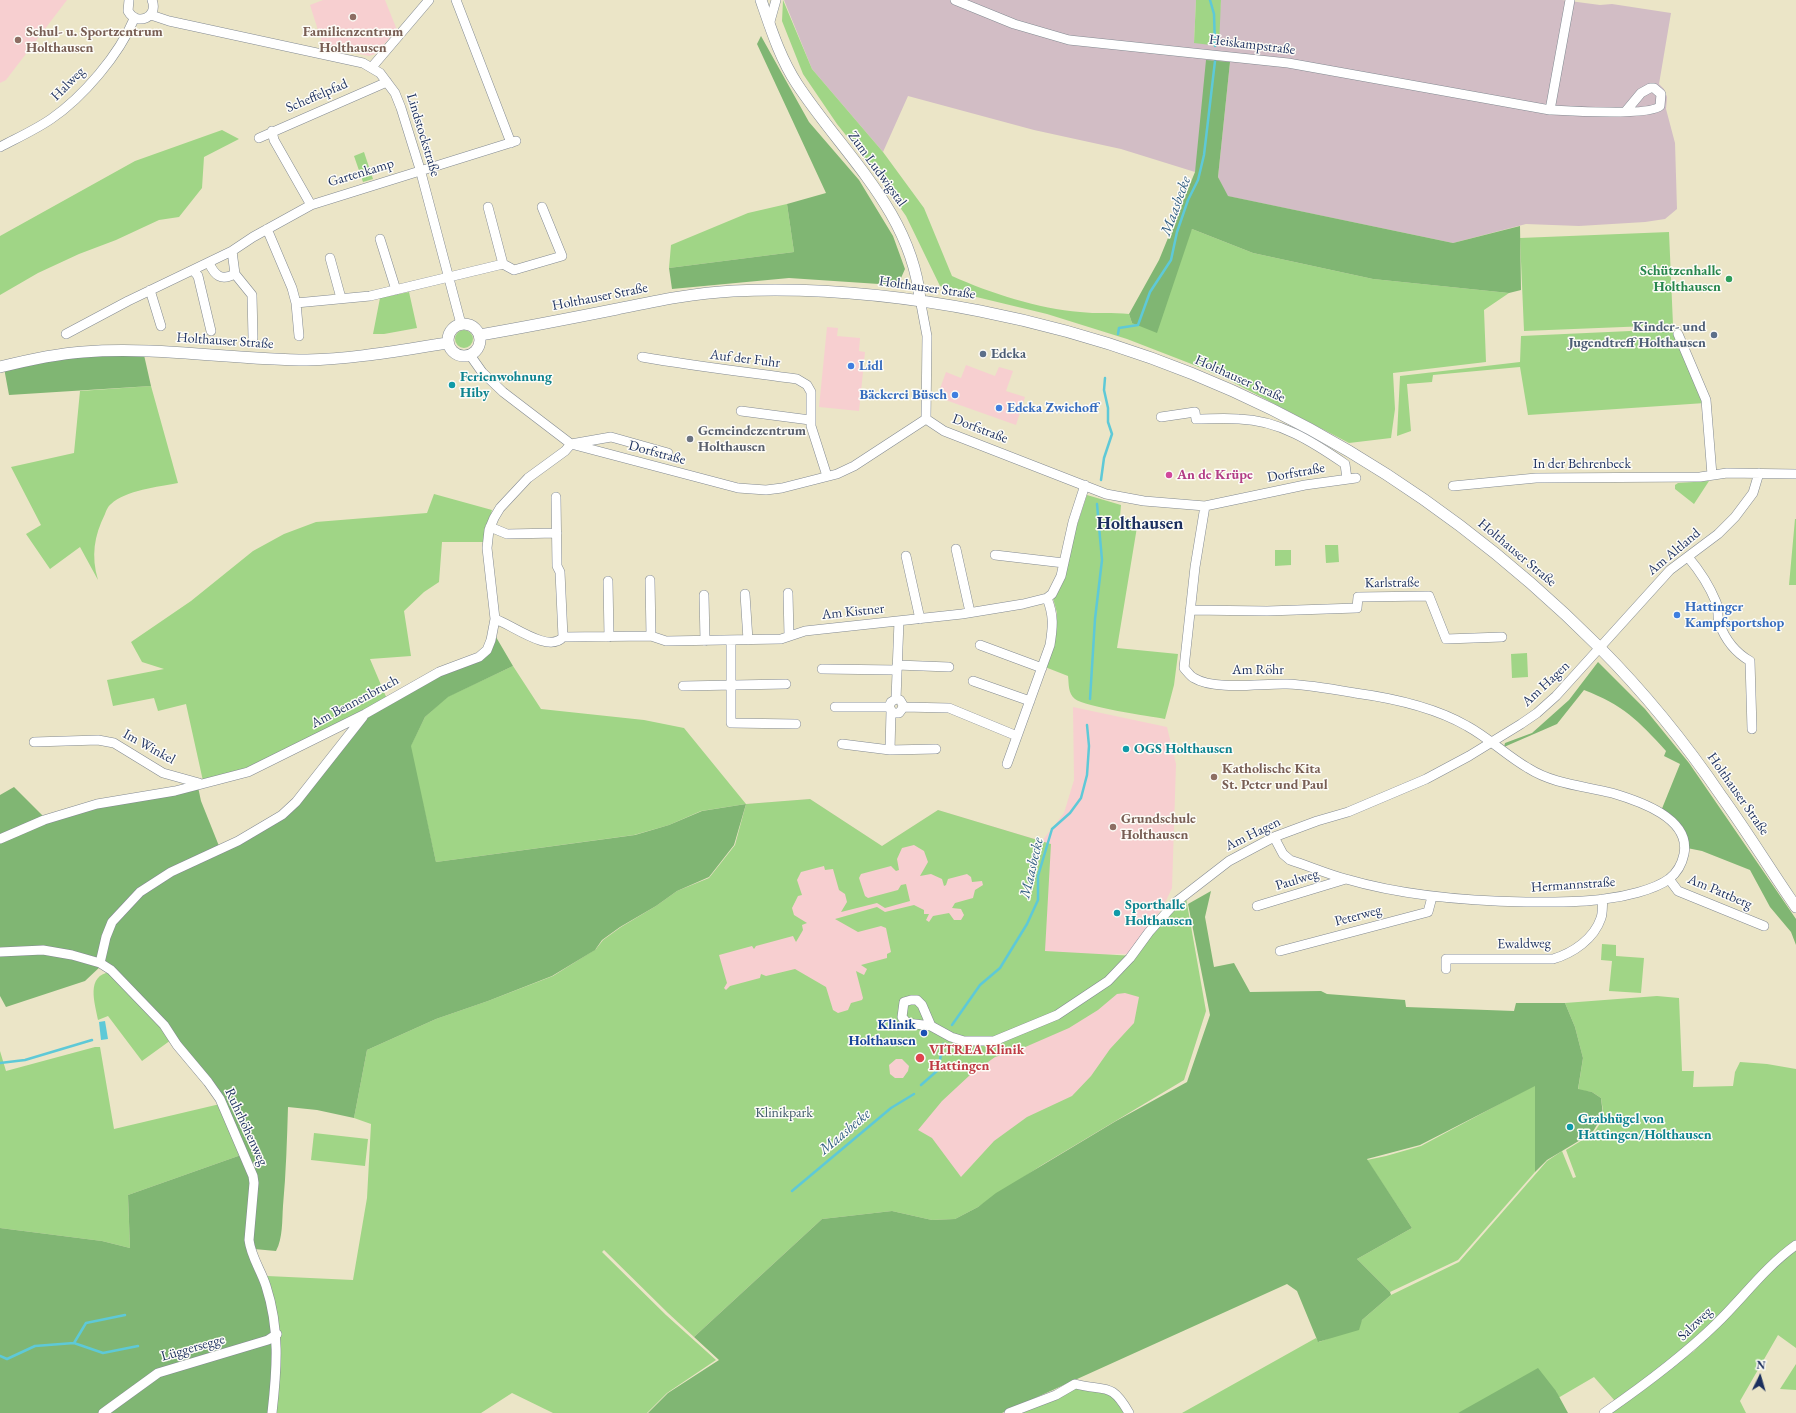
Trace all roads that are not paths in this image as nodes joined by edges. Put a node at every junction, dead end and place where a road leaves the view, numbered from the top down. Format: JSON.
{"nodes":[{"id":1,"x":128,"y":0,"type":"edge"},
{"id":2,"x":152,"y":0,"type":"edge"},
{"id":3,"x":429,"y":0,"type":"edge"},
{"id":4,"x":456,"y":0,"type":"edge"},
{"id":5,"x":762,"y":0,"type":"edge"},
{"id":6,"x":776,"y":0,"type":"edge"},
{"id":7,"x":955,"y":0,"type":"edge"},
{"id":8,"x":1570,"y":0,"type":"edge"},
{"id":9,"x":151,"y":14,"type":"junction"},
{"id":10,"x":134,"y":19,"type":"junction"},
{"id":11,"x":769,"y":25,"type":"junction"},
{"id":12,"x":372,"y":67,"type":"junction"},
{"id":13,"x":387,"y":82,"type":"junction"},
{"id":14,"x":1550,"y":110,"type":"junction"},
{"id":15,"x":1626,"y":111,"type":"dead end"},
{"id":16,"x":272,"y":131,"type":"junction"},
{"id":17,"x":259,"y":138,"type":"dead end"},
{"id":18,"x":0,"y":147,"type":"edge"},
{"id":19,"x":420,"y":169,"type":"junction"},
{"id":20,"x":311,"y":205,"type":"junction"},
{"id":21,"x":488,"y":207,"type":"dead end"},
{"id":22,"x":542,"y":207,"type":"dead end"},
{"id":23,"x":267,"y":229,"type":"junction"},
{"id":24,"x":380,"y":239,"type":"dead end"},
{"id":25,"x":232,"y":251,"type":"junction"},
{"id":26,"x":330,"y":258,"type":"dead end"},
{"id":27,"x":209,"y":263,"type":"junction"},
{"id":28,"x":503,"y":264,"type":"junction"},
{"id":29,"x":193,"y":270,"type":"junction"},
{"id":30,"x":235,"y":274,"type":"junction"},
{"id":31,"x":448,"y":278,"type":"junction"},
{"id":32,"x":150,"y":290,"type":"junction"},
{"id":33,"x":396,"y":290,"type":"junction"},
{"id":34,"x":341,"y":298,"type":"junction"},
{"id":35,"x":920,"y":300,"type":"junction"},
{"id":36,"x":296,"y":303,"type":"junction"},
{"id":37,"x":461,"y":324,"type":"junction"},
{"id":38,"x":161,"y":326,"type":"dead end"},
{"id":39,"x":212,"y":331,"type":"dead end"},
{"id":40,"x":66,"y":334,"type":"dead end"},
{"id":41,"x":1678,"y":334,"type":"dead end"},
{"id":42,"x":480,"y":335,"type":"junction"},
{"id":43,"x":299,"y":336,"type":"dead end"},
{"id":44,"x":253,"y":338,"type":"dead end"},
{"id":45,"x":448,"y":343,"type":"junction"},
{"id":46,"x":470,"y":355,"type":"junction"},
{"id":47,"x":642,"y":357,"type":"dead end"},
{"id":48,"x":0,"y":367,"type":"edge"},
{"id":49,"x":741,"y":410,"type":"dead end"},
{"id":50,"x":1161,"y":417,"type":"dead end"},
{"id":51,"x":926,"y":419,"type":"junction"},
{"id":52,"x":810,"y":420,"type":"junction"},
{"id":53,"x":571,"y":444,"type":"junction"},
{"id":54,"x":668,"y":453,"type":"dead end"},
{"id":55,"x":1759,"y":474,"type":"junction"},
{"id":56,"x":1796,"y":474,"type":"edge"},
{"id":57,"x":1712,"y":475,"type":"junction"},
{"id":58,"x":827,"y":476,"type":"junction"},
{"id":59,"x":1085,"y":485,"type":"junction"},
{"id":60,"x":1453,"y":486,"type":"dead end"},
{"id":61,"x":556,"y":497,"type":"dead end"},
{"id":62,"x":1204,"y":506,"type":"junction"},
{"id":63,"x":490,"y":528,"type":"junction"},
{"id":64,"x":557,"y":533,"type":"junction"},
{"id":65,"x":956,"y":549,"type":"dead end"},
{"id":66,"x":995,"y":555,"type":"dead end"},
{"id":67,"x":906,"y":556,"type":"dead end"},
{"id":68,"x":1688,"y":557,"type":"junction"},
{"id":69,"x":1064,"y":563,"type":"junction"},
{"id":70,"x":650,"y":580,"type":"dead end"},
{"id":71,"x":608,"y":581,"type":"dead end"},
{"id":72,"x":788,"y":593,"type":"dead end"},
{"id":73,"x":745,"y":594,"type":"dead end"},
{"id":74,"x":704,"y":595,"type":"dead end"},
{"id":75,"x":1047,"y":598,"type":"junction"},
{"id":76,"x":1190,"y":610,"type":"junction"},
{"id":77,"x":970,"y":612,"type":"junction"},
{"id":78,"x":495,"y":619,"type":"junction"},
{"id":79,"x":920,"y":619,"type":"junction"},
{"id":80,"x":899,"y":621,"type":"junction"},
{"id":81,"x":609,"y":636,"type":"junction"},
{"id":82,"x":651,"y":636,"type":"junction"},
{"id":83,"x":789,"y":636,"type":"junction"},
{"id":84,"x":563,"y":637,"type":"junction"},
{"id":85,"x":1502,"y":637,"type":"dead end"},
{"id":86,"x":748,"y":640,"type":"junction"},
{"id":87,"x":705,"y":641,"type":"junction"},
{"id":88,"x":730,"y":641,"type":"junction"},
{"id":89,"x":980,"y":645,"type":"dead end"},
{"id":90,"x":1601,"y":649,"type":"junction"},
{"id":91,"x":949,"y":667,"type":"dead end"},
{"id":92,"x":897,"y":668,"type":"junction"},
{"id":93,"x":1042,"y":668,"type":"junction"},
{"id":94,"x":822,"y":669,"type":"dead end"},
{"id":95,"x":973,"y":680,"type":"dead end"},
{"id":96,"x":786,"y":684,"type":"dead end"},
{"id":97,"x":731,"y":685,"type":"junction"},
{"id":98,"x":683,"y":686,"type":"dead end"},
{"id":99,"x":896,"y":699,"type":"junction"},
{"id":100,"x":1030,"y":701,"type":"junction"},
{"id":101,"x":835,"y":707,"type":"dead end"},
{"id":102,"x":903,"y":707,"type":"junction"},
{"id":103,"x":890,"y":709,"type":"junction"},
{"id":104,"x":365,"y":714,"type":"junction"},
{"id":105,"x":796,"y":724,"type":"dead end"},
{"id":106,"x":1752,"y":729,"type":"dead end"},
{"id":107,"x":1017,"y":736,"type":"junction"},
{"id":108,"x":34,"y":742,"type":"dead end"},
{"id":109,"x":1490,"y":742,"type":"junction"},
{"id":110,"x":842,"y":744,"type":"dead end"},
{"id":111,"x":936,"y":749,"type":"dead end"},
{"id":112,"x":890,"y":750,"type":"junction"},
{"id":113,"x":1007,"y":764,"type":"dead end"},
{"id":114,"x":201,"y":784,"type":"junction"},
{"id":115,"x":1274,"y":837,"type":"junction"},
{"id":116,"x":0,"y":839,"type":"edge"},
{"id":117,"x":1346,"y":879,"type":"junction"},
{"id":118,"x":1669,"y":879,"type":"junction"},
{"id":119,"x":1432,"y":896,"type":"junction"},
{"id":120,"x":1603,"y":900,"type":"junction"},
{"id":121,"x":1257,"y":906,"type":"dead end"},
{"id":122,"x":1796,"y":906,"type":"edge"},
{"id":123,"x":1764,"y":926,"type":"dead end"},
{"id":124,"x":1280,"y":951,"type":"dead end"},
{"id":125,"x":0,"y":952,"type":"edge"},
{"id":126,"x":100,"y":963,"type":"junction"},
{"id":127,"x":1446,"y":969,"type":"dead end"},
{"id":128,"x":932,"y":1026,"type":"dead end"},
{"id":129,"x":1796,"y":1245,"type":"edge"},
{"id":130,"x":277,"y":1334,"type":"junction"},
{"id":131,"x":104,"y":1413,"type":"edge"},
{"id":132,"x":272,"y":1413,"type":"edge"},
{"id":133,"x":1009,"y":1413,"type":"edge"},
{"id":134,"x":1129,"y":1413,"type":"edge"},
{"id":135,"x":1604,"y":1413,"type":"edge"}],
"edges":[{"from":1,"to":10,"type":"street"},
{"from":2,"to":9,"type":"street"},
{"from":3,"to":12,"type":"street"},
{"from":4,"to":19,"type":"street","name":"Gartenkamp"},
{"from":5,"to":11,"type":"street","name":"Zum Ludwigstal"},
{"from":6,"to":11,"type":"street"},
{"from":7,"to":14,"type":"street","name":"Heiskampstraße"},
{"from":8,"to":14,"type":"street"},
{"from":9,"to":10,"type":"street"},
{"from":9,"to":12,"type":"street","name":"Lindstockstraße"},
{"from":10,"to":18,"type":"street","name":"Halweg"},
{"from":11,"to":35,"type":"street","name":"Zum Ludwigstal"},
{"from":12,"to":13,"type":"street","name":"Lindstockstraße"},
{"from":13,"to":16,"type":"street","name":"Scheffelpfad"},
{"from":13,"to":19,"type":"street","name":"Lindstockstraße"},
{"from":14,"to":15,"type":"street","name":"Heiskampstraße"},
{"from":16,"to":17,"type":"street","name":"Scheffelpfad"},
{"from":16,"to":20,"type":"street"},
{"from":19,"to":20,"type":"street","name":"Gartenkamp"},
{"from":19,"to":31,"type":"street","name":"Lindstockstraße"},
{"from":20,"to":23,"type":"street","name":"Gartenkamp"},
{"from":21,"to":28,"type":"street"},
{"from":22,"to":28,"type":"street"},
{"from":23,"to":25,"type":"street","name":"Gartenkamp"},
{"from":23,"to":36,"type":"street"},
{"from":24,"to":33,"type":"street"},
{"from":25,"to":27,"type":"street","name":"Gartenkamp"},
{"from":25,"to":30,"type":"street"},
{"from":26,"to":34,"type":"street"},
{"from":27,"to":29,"type":"street","name":"Gartenkamp"},
{"from":27,"to":30,"type":"street"},
{"from":28,"to":31,"type":"street"},
{"from":29,"to":32,"type":"street","name":"Gartenkamp"},
{"from":29,"to":39,"type":"street"},
{"from":30,"to":44,"type":"street"},
{"from":31,"to":33,"type":"street"},
{"from":31,"to":37,"type":"street","name":"Lindstockstraße"},
{"from":32,"to":38,"type":"street"},
{"from":32,"to":40,"type":"street","name":"Gartenkamp"},
{"from":33,"to":34,"type":"street"},
{"from":34,"to":36,"type":"street"},
{"from":35,"to":42,"type":"street","name":"Holthauser Straße"},
{"from":35,"to":51,"type":"street","name":"Zum Ludwigstal"},
{"from":35,"to":90,"type":"street","name":"Holthauser Straße"},
{"from":36,"to":43,"type":"street"},
{"from":37,"to":42,"type":"street"},
{"from":37,"to":45,"type":"street"},
{"from":41,"to":57,"type":"street"},
{"from":42,"to":46,"type":"street"},
{"from":45,"to":46,"type":"street"},
{"from":45,"to":48,"type":"street","name":"Holthauser Straße"},
{"from":46,"to":53,"type":"street","name":"Dorfstraße"},
{"from":47,"to":52,"type":"street","name":"Auf der Fuhr"},
{"from":49,"to":52,"type":"street"},
{"from":50,"to":62,"type":"street","name":"Dorfstraße"},
{"from":51,"to":58,"type":"street","name":"Dorfstraße"},
{"from":51,"to":59,"type":"street","name":"Dorfstraße"},
{"from":52,"to":58,"type":"street","name":"Auf der Fuhr"},
{"from":53,"to":54,"type":"street","name":"Dorfstraße"},
{"from":53,"to":58,"type":"street","name":"Dorfstraße"},
{"from":53,"to":63,"type":"street","name":"Am Bennenbruch"},
{"from":55,"to":56,"type":"street","name":"In der Behrenbeck"},
{"from":55,"to":57,"type":"street","name":"In der Behrenbeck"},
{"from":55,"to":68,"type":"street","name":"Am Altland"},
{"from":57,"to":60,"type":"street","name":"In der Behrenbeck"},
{"from":59,"to":62,"type":"street","name":"Dorfstraße"},
{"from":59,"to":69,"type":"street"},
{"from":61,"to":64,"type":"street"},
{"from":62,"to":76,"type":"street","name":"Am Röhr"},
{"from":63,"to":64,"type":"street"},
{"from":63,"to":78,"type":"street","name":"Am Bennenbruch"},
{"from":64,"to":84,"type":"street"},
{"from":65,"to":77,"type":"street"},
{"from":66,"to":69,"type":"street"},
{"from":67,"to":79,"type":"street"},
{"from":68,"to":90,"type":"street","name":"Am Altland"},
{"from":68,"to":106,"type":"street"},
{"from":69,"to":75,"type":"street"},
{"from":70,"to":82,"type":"street"},
{"from":71,"to":81,"type":"street"},
{"from":72,"to":83,"type":"street"},
{"from":73,"to":86,"type":"street"},
{"from":74,"to":87,"type":"street"},
{"from":75,"to":77,"type":"street","name":"Am Kistner"},
{"from":75,"to":93,"type":"street"},
{"from":76,"to":85,"type":"street","name":"Karlstraße"},
{"from":76,"to":109,"type":"street","name":"Am Röhr"},
{"from":77,"to":79,"type":"street","name":"Am Kistner"},
{"from":78,"to":84,"type":"street","name":"Am Kistner"},
{"from":78,"to":104,"type":"street","name":"Am Bennenbruch"},
{"from":79,"to":80,"type":"street","name":"Am Kistner"},
{"from":80,"to":83,"type":"street","name":"Am Kistner"},
{"from":80,"to":92,"type":"street"},
{"from":81,"to":82,"type":"street","name":"Am Kistner"},
{"from":81,"to":84,"type":"street","name":"Am Kistner"},
{"from":82,"to":87,"type":"street","name":"Am Kistner"},
{"from":83,"to":86,"type":"street","name":"Am Kistner"},
{"from":86,"to":88,"type":"street","name":"Am Kistner"},
{"from":87,"to":88,"type":"street","name":"Am Kistner"},
{"from":88,"to":97,"type":"street"},
{"from":89,"to":93,"type":"street"},
{"from":90,"to":109,"type":"street","name":"Am Hagen"},
{"from":90,"to":122,"type":"street","name":"Holthauser Straße"},
{"from":91,"to":92,"type":"street"},
{"from":92,"to":94,"type":"street"},
{"from":92,"to":99,"type":"street"},
{"from":93,"to":100,"type":"street"},
{"from":95,"to":100,"type":"street"},
{"from":96,"to":97,"type":"street"},
{"from":97,"to":98,"type":"street"},
{"from":97,"to":105,"type":"street"},
{"from":99,"to":102,"type":"street"},
{"from":99,"to":103,"type":"street"},
{"from":100,"to":107,"type":"street"},
{"from":101,"to":103,"type":"street"},
{"from":102,"to":103,"type":"street"},
{"from":102,"to":107,"type":"street"},
{"from":103,"to":112,"type":"street"},
{"from":104,"to":114,"type":"street","name":"Am Bennenbruch"},
{"from":104,"to":126,"type":"street"},
{"from":107,"to":113,"type":"street"},
{"from":108,"to":114,"type":"street","name":"Im Winkel"},
{"from":109,"to":115,"type":"street","name":"Am Hagen"},
{"from":109,"to":118,"type":"street","name":"Hermannstraße"},
{"from":110,"to":112,"type":"street"},
{"from":111,"to":112,"type":"street"},
{"from":114,"to":116,"type":"street","name":"Am Bennenbruch"},
{"from":115,"to":117,"type":"street","name":"Hermannstraße"},
{"from":115,"to":128,"type":"street","name":"Am Hagen"},
{"from":117,"to":119,"type":"street","name":"Hermannstraße"},
{"from":117,"to":121,"type":"street","name":"Paulweg"},
{"from":118,"to":120,"type":"street","name":"Hermannstraße"},
{"from":118,"to":123,"type":"street","name":"Am Pattberg"},
{"from":119,"to":120,"type":"street","name":"Hermannstraße"},
{"from":119,"to":124,"type":"street","name":"Peterweg"},
{"from":120,"to":127,"type":"street","name":"Ewaldweg"},
{"from":125,"to":126,"type":"street","name":"Ruhrhöhenweg"},
{"from":126,"to":130,"type":"street","name":"Ruhrhöhenweg"},
{"from":129,"to":135,"type":"street","name":"Salzweg"},
{"from":130,"to":131,"type":"street","name":"Lüggersegge"},
{"from":130,"to":132,"type":"street","name":"Ruhrhöhenweg"},
{"from":133,"to":134,"type":"street"}]}
